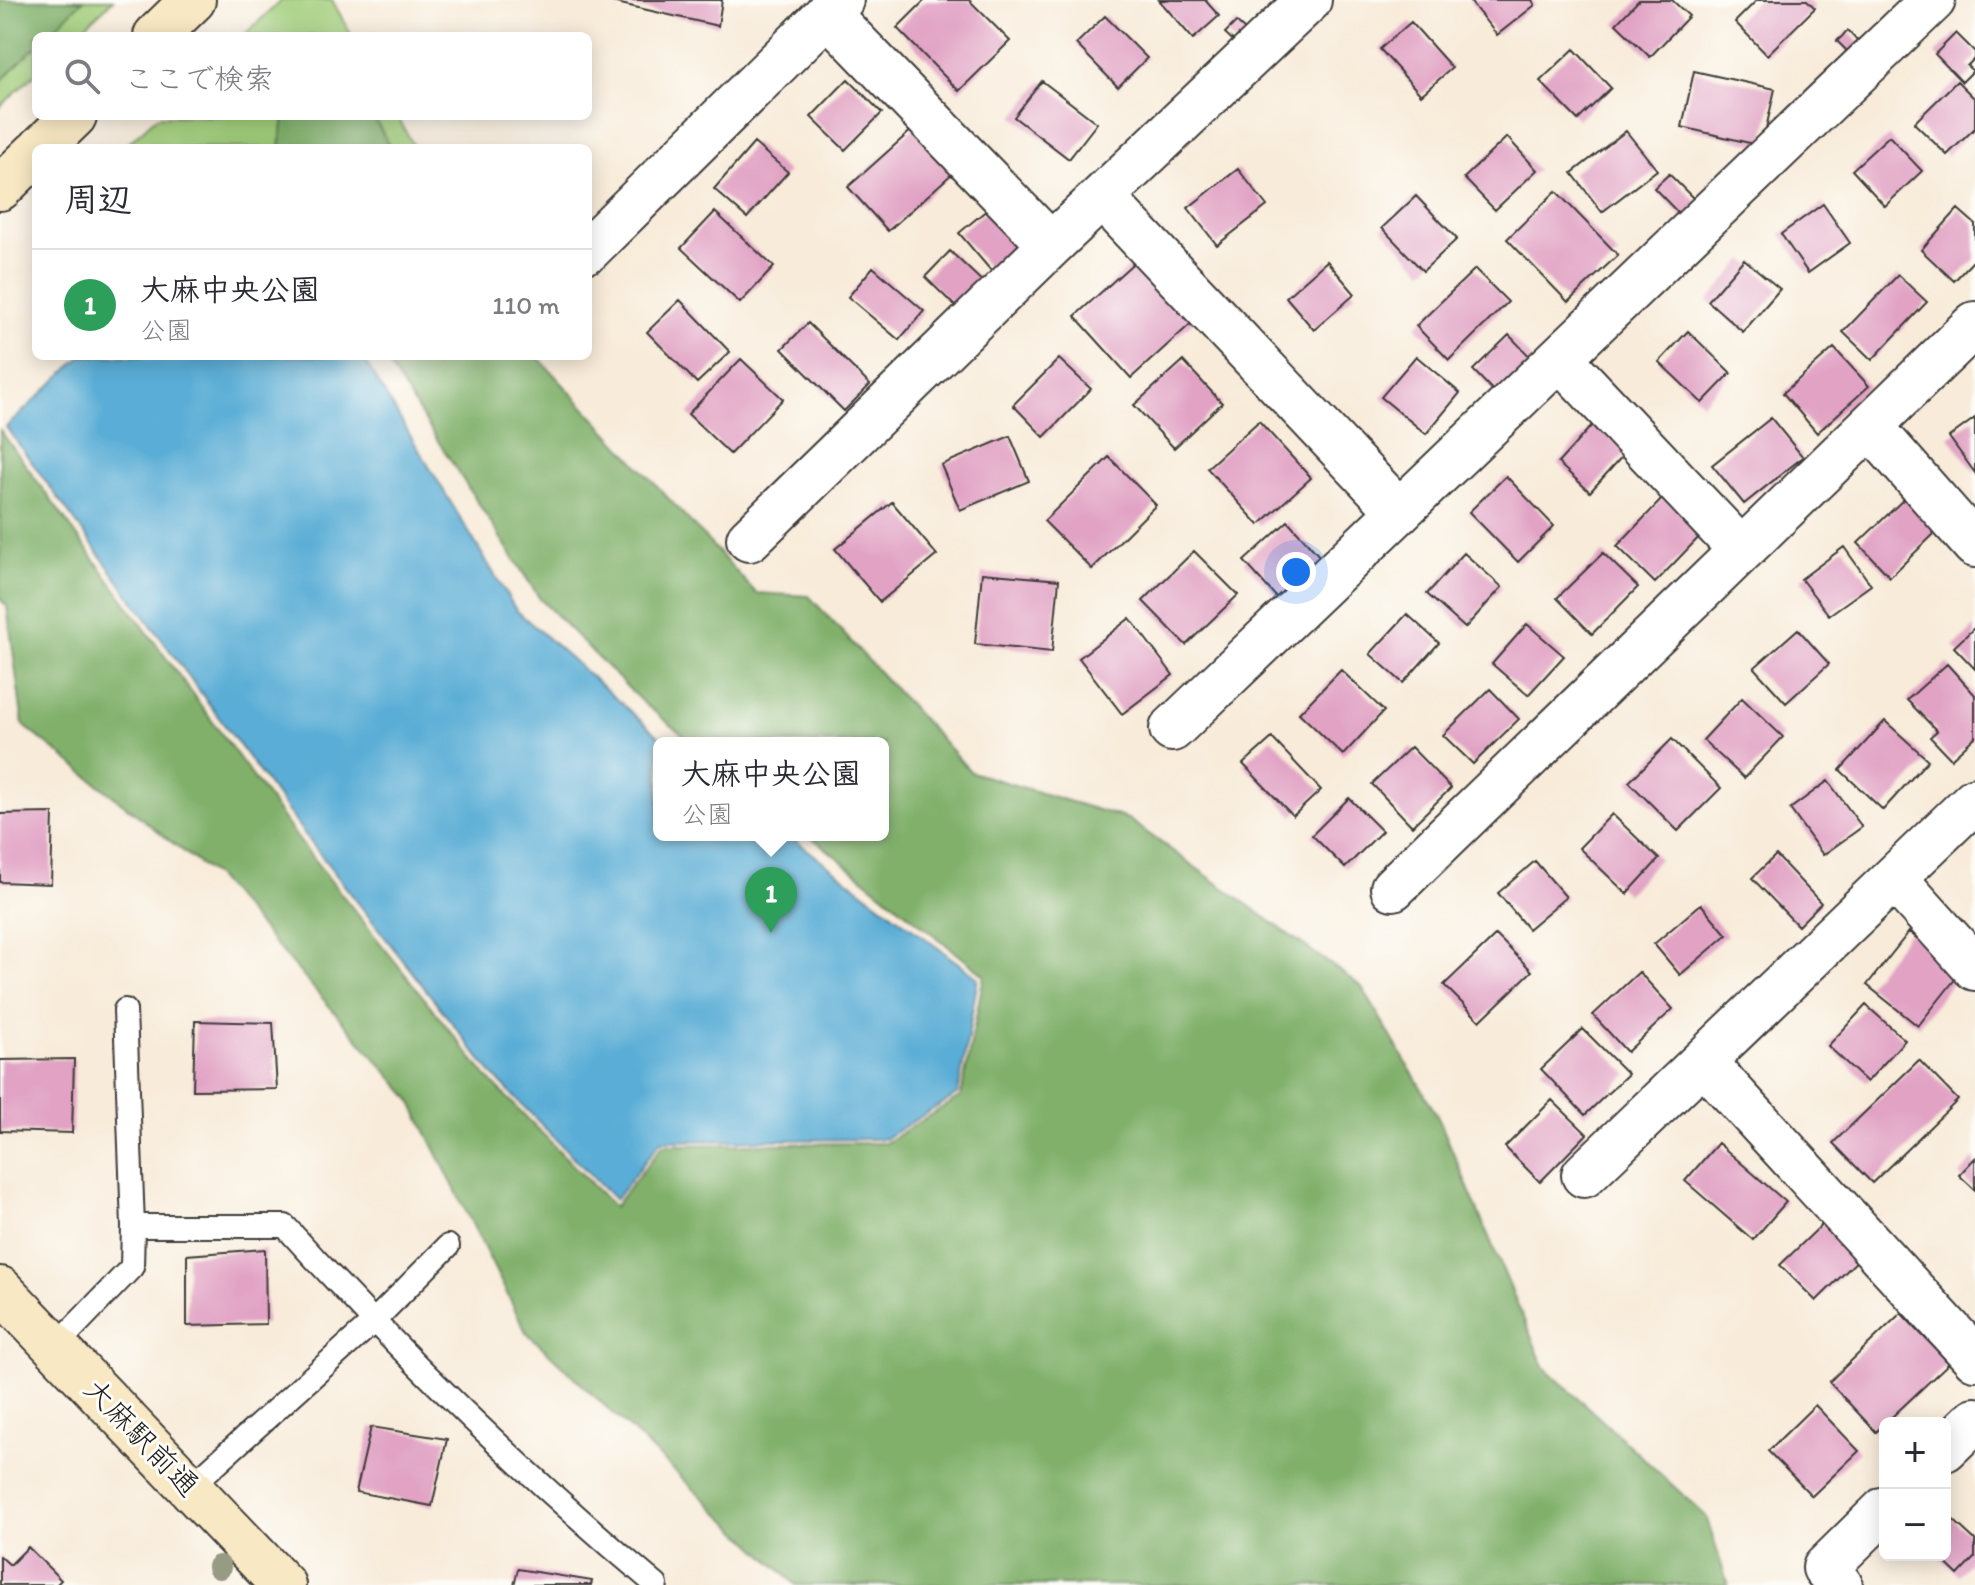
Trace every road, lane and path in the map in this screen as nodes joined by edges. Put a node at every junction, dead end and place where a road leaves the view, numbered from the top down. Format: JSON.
{"nodes":[{"id":1,"x":193,"y":0,"type":"edge"},
{"id":2,"x":1309,"y":0,"type":"edge"},
{"id":3,"x":1933,"y":0,"type":"edge"},
{"id":4,"x":834,"y":7,"type":"edge"},
{"id":5,"x":160,"y":32,"type":"edge"},
{"id":6,"x":70,"y":120,"type":"edge"},
{"id":7,"x":45,"y":144,"type":"edge"},
{"id":8,"x":32,"y":157,"type":"edge"},
{"id":9,"x":0,"y":188,"type":"edge"},
{"id":10,"x":1102,"y":197,"type":"junction"},
{"id":11,"x":1051,"y":245,"type":"junction"},
{"id":12,"x":592,"y":246,"type":"edge"},
{"id":13,"x":1975,"y":324,"type":"edge"},
{"id":14,"x":1560,"y":358,"type":"junction"},
{"id":15,"x":1870,"y":426,"type":"junction"},
{"id":16,"x":1399,"y":511,"type":"junction"},
{"id":17,"x":749,"y":539,"type":"dead end"},
{"id":18,"x":1975,"y":545,"type":"edge"},
{"id":19,"x":1741,"y":550,"type":"junction"},
{"id":20,"x":1172,"y":729,"type":"dead end"},
{"id":21,"x":1975,"y":800,"type":"edge"},
{"id":22,"x":1894,"y":878,"type":"junction"},
{"id":23,"x":1393,"y":888,"type":"dead end"},
{"id":24,"x":1975,"y":968,"type":"edge"},
{"id":25,"x":125,"y":1010,"type":"dead end"},
{"id":26,"x":1703,"y":1061,"type":"junction"},
{"id":27,"x":1584,"y":1175,"type":"dead end"},
{"id":28,"x":133,"y":1226,"type":"junction"},
{"id":29,"x":448,"y":1246,"type":"dead end"},
{"id":30,"x":0,"y":1289,"type":"edge"},
{"id":31,"x":373,"y":1322,"type":"junction"},
{"id":32,"x":55,"y":1347,"type":"junction"},
{"id":33,"x":1975,"y":1358,"type":"edge"},
{"id":34,"x":1975,"y":1420,"type":"edge"},
{"id":35,"x":1951,"y":1443,"type":"edge"},
{"id":36,"x":190,"y":1487,"type":"junction"},
{"id":37,"x":1879,"y":1515,"type":"edge"},
{"id":38,"x":283,"y":1585,"type":"edge"},
{"id":39,"x":656,"y":1585,"type":"edge"},
{"id":40,"x":1840,"y":1585,"type":"edge"}],
"edges":[{"from":1,"to":5,"type":"street"},
{"from":2,"to":10,"type":"street"},
{"from":3,"to":14,"type":"street"},
{"from":4,"to":11,"type":"street"},
{"from":4,"to":12,"type":"street"},
{"from":6,"to":7,"type":"street"},
{"from":8,"to":9,"type":"street"},
{"from":10,"to":11,"type":"street"},
{"from":10,"to":16,"type":"street"},
{"from":11,"to":17,"type":"street"},
{"from":13,"to":15,"type":"street"},
{"from":14,"to":16,"type":"street"},
{"from":14,"to":19,"type":"street"},
{"from":15,"to":18,"type":"street"},
{"from":15,"to":19,"type":"street"},
{"from":16,"to":20,"type":"street"},
{"from":19,"to":23,"type":"street"},
{"from":21,"to":22,"type":"street"},
{"from":22,"to":24,"type":"street"},
{"from":22,"to":26,"type":"street"},
{"from":25,"to":28,"type":"lane"},
{"from":26,"to":27,"type":"street"},
{"from":26,"to":33,"type":"street"},
{"from":28,"to":31,"type":"lane"},
{"from":28,"to":32,"type":"lane"},
{"from":29,"to":31,"type":"lane"},
{"from":30,"to":32,"type":"street","name":"大麻駅前通"},
{"from":31,"to":36,"type":"lane"},
{"from":31,"to":39,"type":"lane"},
{"from":32,"to":36,"type":"street","name":"大麻駅前通"},
{"from":34,"to":35,"type":"street"},
{"from":36,"to":38,"type":"street","name":"大麻駅前通"},
{"from":37,"to":40,"type":"street"}]}
